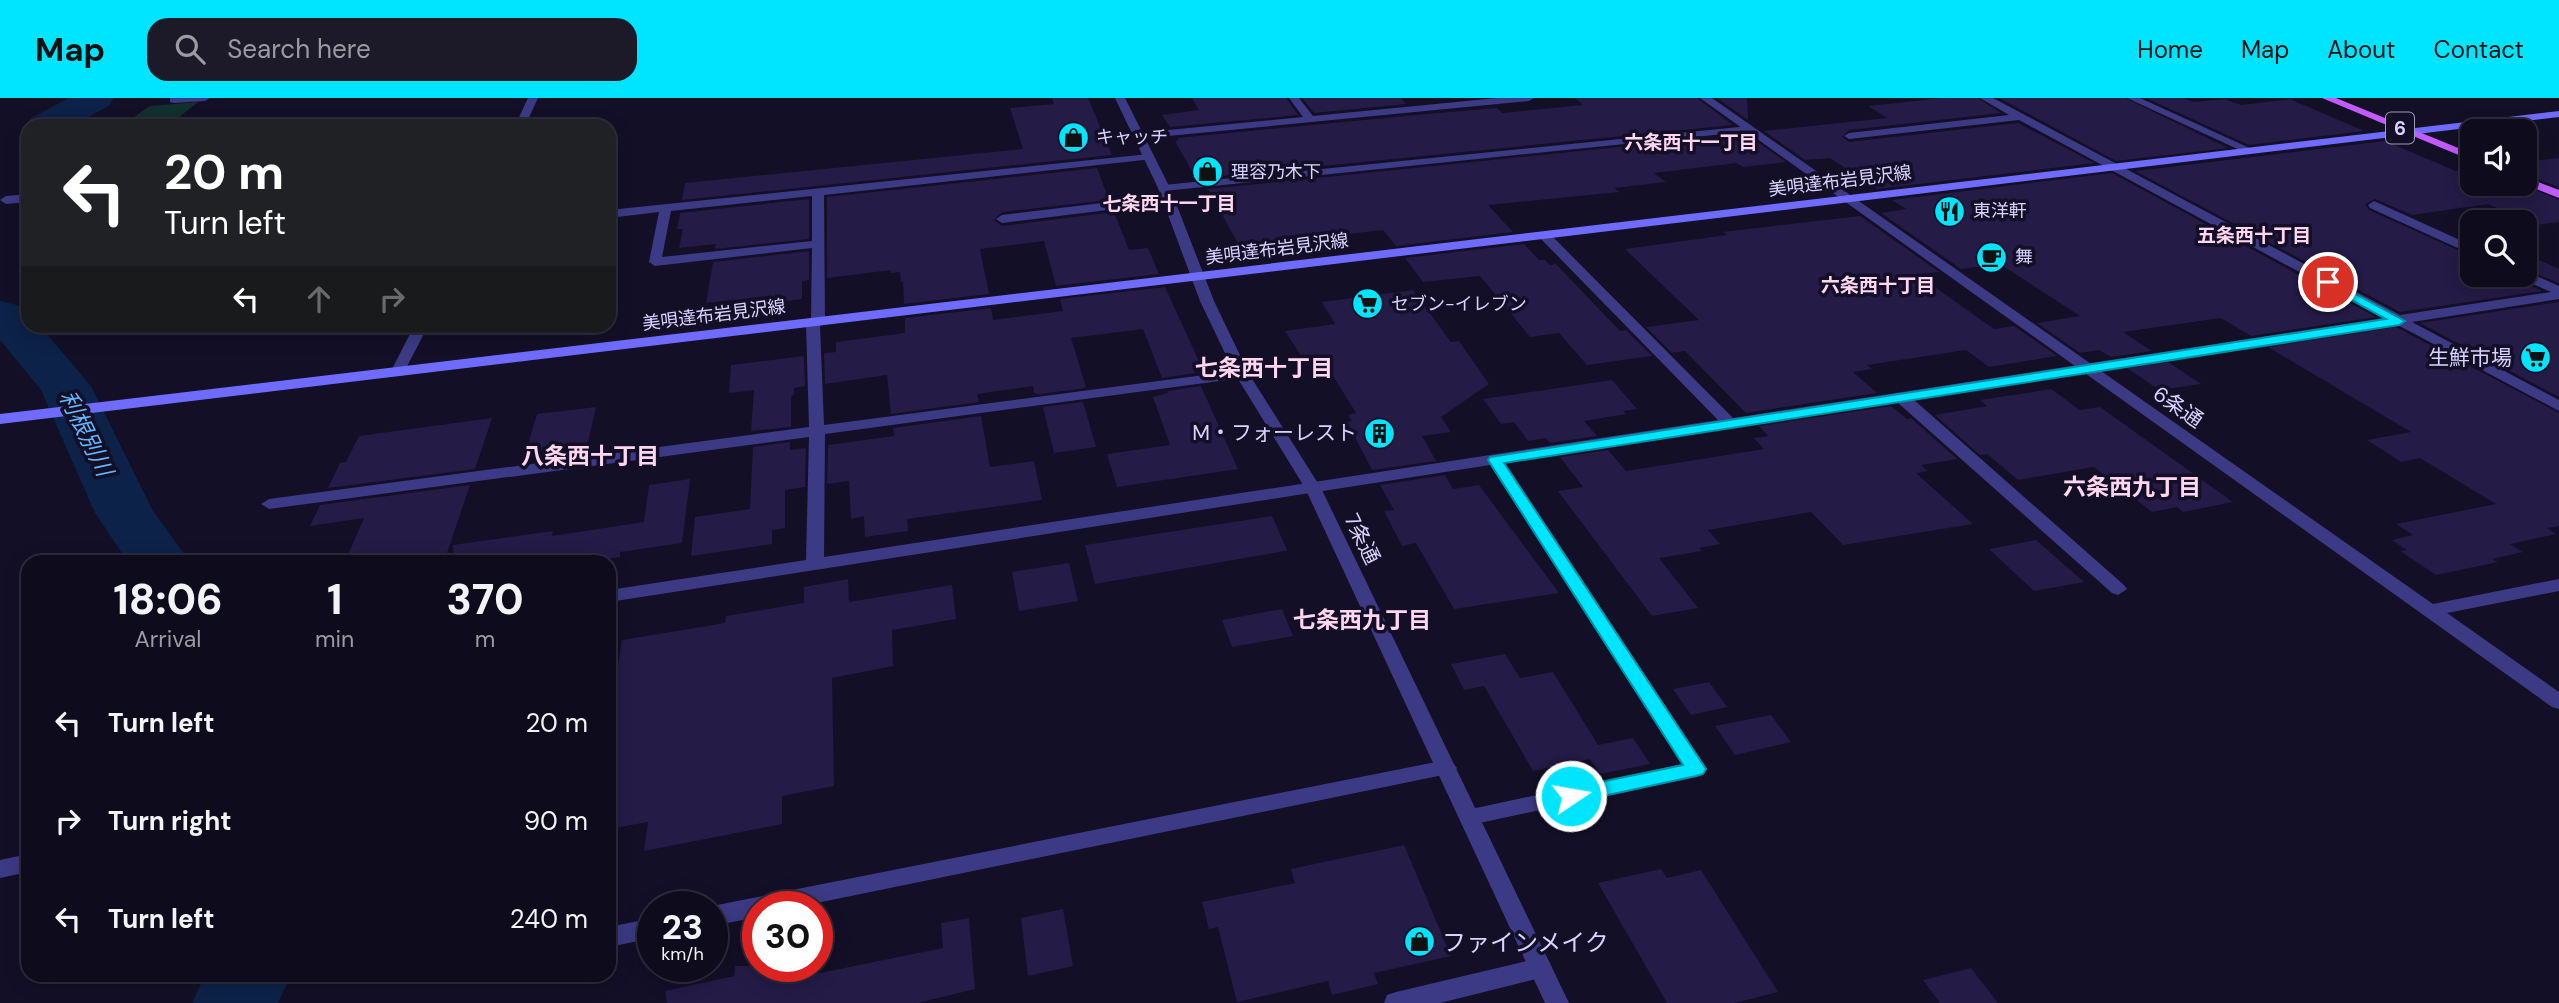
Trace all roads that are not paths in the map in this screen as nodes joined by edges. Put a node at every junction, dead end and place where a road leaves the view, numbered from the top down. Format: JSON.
{"nodes":[{"id":1,"x":178,"y":98,"type":"edge"},
{"id":2,"x":205,"y":98,"type":"edge"},
{"id":3,"x":533,"y":98,"type":"edge"},
{"id":4,"x":1120,"y":98,"type":"edge"},
{"id":5,"x":1294,"y":98,"type":"edge"},
{"id":6,"x":1529,"y":98,"type":"edge"},
{"id":7,"x":1705,"y":98,"type":"edge"},
{"id":8,"x":1985,"y":98,"type":"edge"},
{"id":9,"x":2132,"y":98,"type":"edge"},
{"id":10,"x":2327,"y":98,"type":"edge"},
{"id":11,"x":2559,"y":114,"type":"edge"},
{"id":12,"x":2020,"y":117,"type":"junction"},
{"id":13,"x":523,"y":119,"type":"edge"},
{"id":14,"x":1311,"y":120,"type":"junction"},
{"id":15,"x":1749,"y":129,"type":"junction"},
{"id":16,"x":2409,"y":132,"type":"junction"},
{"id":17,"x":1137,"y":136,"type":"junction"},
{"id":18,"x":1849,"y":136,"type":"dead end"},
{"id":19,"x":2248,"y":150,"type":"junction"},
{"id":20,"x":2460,"y":154,"type":"edge"},
{"id":21,"x":1149,"y":157,"type":"junction"},
{"id":22,"x":2115,"y":167,"type":"junction"},
{"id":23,"x":2537,"y":185,"type":"edge"},
{"id":24,"x":818,"y":192,"type":"junction"},
{"id":25,"x":1166,"y":194,"type":"junction"},
{"id":26,"x":2559,"y":194,"type":"edge"},
{"id":27,"x":21,"y":199,"type":"edge"},
{"id":28,"x":1849,"y":199,"type":"junction"},
{"id":29,"x":6,"y":200,"type":"dead end"},
{"id":30,"x":2374,"y":205,"type":"dead end"},
{"id":31,"x":666,"y":208,"type":"junction"},
{"id":32,"x":616,"y":213,"type":"edge"},
{"id":33,"x":1003,"y":219,"type":"dead end"},
{"id":34,"x":1545,"y":236,"type":"junction"},
{"id":35,"x":816,"y":244,"type":"junction"},
{"id":36,"x":2460,"y":245,"type":"edge"},
{"id":37,"x":1199,"y":278,"type":"junction"},
{"id":38,"x":2537,"y":282,"type":"edge"},
{"id":39,"x":2559,"y":293,"type":"edge"},
{"id":40,"x":2399,"y":321,"type":"junction"},
{"id":41,"x":816,"y":322,"type":"junction"},
{"id":42,"x":417,"y":333,"type":"edge"},
{"id":43,"x":2089,"y":370,"type":"junction"},
{"id":44,"x":397,"y":373,"type":"junction"},
{"id":45,"x":1242,"y":374,"type":"junction"},
{"id":46,"x":1901,"y":397,"type":"junction"},
{"id":47,"x":2559,"y":406,"type":"edge"},
{"id":48,"x":0,"y":419,"type":"edge"},
{"id":49,"x":1729,"y":423,"type":"junction"},
{"id":50,"x":817,"y":433,"type":"junction"},
{"id":51,"x":1495,"y":460,"type":"junction"},
{"id":52,"x":1312,"y":488,"type":"junction"},
{"id":53,"x":269,"y":504,"type":"dead end"},
{"id":54,"x":815,"y":564,"type":"junction"},
{"id":55,"x":2559,"y":585,"type":"edge"},
{"id":56,"x":2118,"y":589,"type":"dead end"},
{"id":57,"x":616,"y":595,"type":"edge"},
{"id":58,"x":2430,"y":611,"type":"junction"},
{"id":59,"x":2559,"y":702,"type":"edge"},
{"id":60,"x":1446,"y":768,"type":"junction"},
{"id":61,"x":1470,"y":817,"type":"junction"},
{"id":62,"x":21,"y":864,"type":"edge"},
{"id":63,"x":0,"y":869,"type":"edge"},
{"id":64,"x":833,"y":892,"type":"edge"},
{"id":65,"x":637,"y":931,"type":"edge"},
{"id":66,"x":616,"y":936,"type":"edge"},
{"id":67,"x":1540,"y":968,"type":"junction"},
{"id":68,"x":1396,"y":1003,"type":"edge"},
{"id":69,"x":1557,"y":1003,"type":"edge"}],
"edges":[{"from":1,"to":2,"type":"street"},
{"from":3,"to":13,"type":"street"},
{"from":4,"to":17,"type":"street","name":"7条通"},
{"from":5,"to":14,"type":"street"},
{"from":6,"to":14,"type":"street"},
{"from":7,"to":15,"type":"street","name":"6条通"},
{"from":8,"to":12,"type":"street"},
{"from":9,"to":19,"type":"street"},
{"from":10,"to":16,"type":"main road","number":"6"},
{"from":11,"to":16,"type":"main road","name":"美唄達布岩見沢線"},
{"from":12,"to":18,"type":"street"},
{"from":12,"to":22,"type":"street"},
{"from":14,"to":17,"type":"street"},
{"from":15,"to":25,"type":"street"},
{"from":15,"to":28,"type":"street","name":"6条通"},
{"from":16,"to":19,"type":"main road","name":"美唄達布岩見沢線"},
{"from":16,"to":20,"type":"main road","number":"6"},
{"from":17,"to":21,"type":"street","name":"7条通"},
{"from":19,"to":22,"type":"main road","name":"美唄達布岩見沢線"},
{"from":21,"to":24,"type":"street"},
{"from":21,"to":25,"type":"street","name":"7条通"},
{"from":22,"to":28,"type":"main road","name":"美唄達布岩見沢線"},
{"from":22,"to":40,"type":"street"},
{"from":23,"to":26,"type":"main road"},
{"from":24,"to":31,"type":"street"},
{"from":24,"to":35,"type":"street"},
{"from":25,"to":33,"type":"street"},
{"from":25,"to":37,"type":"street","name":"7条通"},
{"from":27,"to":29,"type":"street"},
{"from":28,"to":34,"type":"main road","name":"美唄達布岩見沢線"},
{"from":28,"to":43,"type":"street","name":"6条通"},
{"from":30,"to":36,"type":"street"},
{"from":31,"to":32,"type":"street"},
{"from":31,"to":35,"type":"street"},
{"from":34,"to":37,"type":"main road","name":"美唄達布岩見沢線"},
{"from":34,"to":49,"type":"street"},
{"from":35,"to":41,"type":"street"},
{"from":37,"to":41,"type":"main road","name":"美唄達布岩見沢線"},
{"from":37,"to":45,"type":"street","name":"7条通"},
{"from":38,"to":39,"type":"street"},
{"from":39,"to":40,"type":"street"},
{"from":40,"to":43,"type":"street"},
{"from":40,"to":47,"type":"street"},
{"from":41,"to":44,"type":"main road","name":"美唄達布岩見沢線"},
{"from":41,"to":50,"type":"street"},
{"from":42,"to":44,"type":"street"},
{"from":43,"to":46,"type":"street"},
{"from":43,"to":58,"type":"street","name":"6条通"},
{"from":44,"to":48,"type":"main road","name":"美唄達布岩見沢線"},
{"from":45,"to":50,"type":"street"},
{"from":45,"to":52,"type":"street","name":"7条通"},
{"from":46,"to":49,"type":"street"},
{"from":46,"to":56,"type":"street"},
{"from":49,"to":51,"type":"street"},
{"from":50,"to":53,"type":"street"},
{"from":50,"to":54,"type":"street"},
{"from":51,"to":52,"type":"street"},
{"from":51,"to":61,"type":"street"},
{"from":52,"to":54,"type":"street"},
{"from":52,"to":60,"type":"street","name":"7条通"},
{"from":54,"to":57,"type":"street"},
{"from":55,"to":58,"type":"street"},
{"from":58,"to":59,"type":"street","name":"6条通"},
{"from":60,"to":61,"type":"street","name":"7条通"},
{"from":60,"to":64,"type":"street"},
{"from":61,"to":67,"type":"street","name":"7条通"},
{"from":62,"to":63,"type":"street"},
{"from":65,"to":66,"type":"street"},
{"from":67,"to":68,"type":"street"},
{"from":67,"to":69,"type":"street","name":"7条通"}]}
